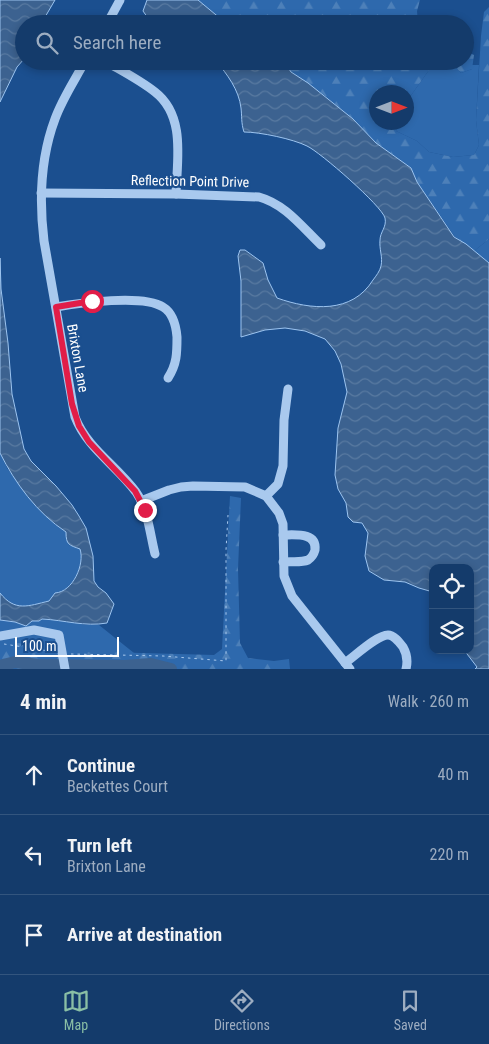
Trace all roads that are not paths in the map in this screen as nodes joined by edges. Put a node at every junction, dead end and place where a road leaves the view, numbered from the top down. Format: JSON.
{"nodes":[{"id":1,"x":120,"y":0,"type":"edge"},
{"id":2,"x":112,"y":15,"type":"edge"},
{"id":3,"x":80,"y":70,"type":"edge"},
{"id":4,"x":120,"y":70,"type":"edge"},
{"id":5,"x":41,"y":193,"type":"junction"},
{"id":6,"x":176,"y":194,"type":"junction"},
{"id":7,"x":321,"y":245,"type":"dead end"},
{"id":8,"x":56,"y":307,"type":"junction"},
{"id":9,"x":168,"y":378,"type":"dead end"},
{"id":10,"x":288,"y":389,"type":"dead end"},
{"id":11,"x":266,"y":496,"type":"junction"},
{"id":12,"x":141,"y":501,"type":"junction"},
{"id":13,"x":284,"y":535,"type":"junction"},
{"id":14,"x":155,"y":554,"type":"dead end"},
{"id":15,"x":283,"y":562,"type":"junction"},
{"id":16,"x":0,"y":636,"type":"edge"},
{"id":17,"x":348,"y":666,"type":"edge"},
{"id":18,"x":65,"y":669,"type":"edge"},
{"id":19,"x":406,"y":669,"type":"edge"}],
"edges":[{"from":1,"to":2,"type":"street"},
{"from":3,"to":5,"type":"street","name":"Brixton Lane"},
{"from":4,"to":6,"type":"street"},
{"from":5,"to":6,"type":"street","name":"Reflection Point Drive"},
{"from":5,"to":8,"type":"street","name":"Brixton Lane"},
{"from":6,"to":7,"type":"street","name":"Reflection Point Drive"},
{"from":8,"to":9,"type":"street"},
{"from":8,"to":12,"type":"street","name":"Brixton Lane"},
{"from":10,"to":11,"type":"street"},
{"from":11,"to":12,"type":"street"},
{"from":11,"to":13,"type":"street"},
{"from":12,"to":14,"type":"street","name":"Brixton Lane"},
{"from":13,"to":15,"type":"street"},
{"from":13,"to":15,"type":"street"},
{"from":15,"to":17,"type":"street"},
{"from":16,"to":18,"type":"street"},
{"from":17,"to":19,"type":"street"}]}
